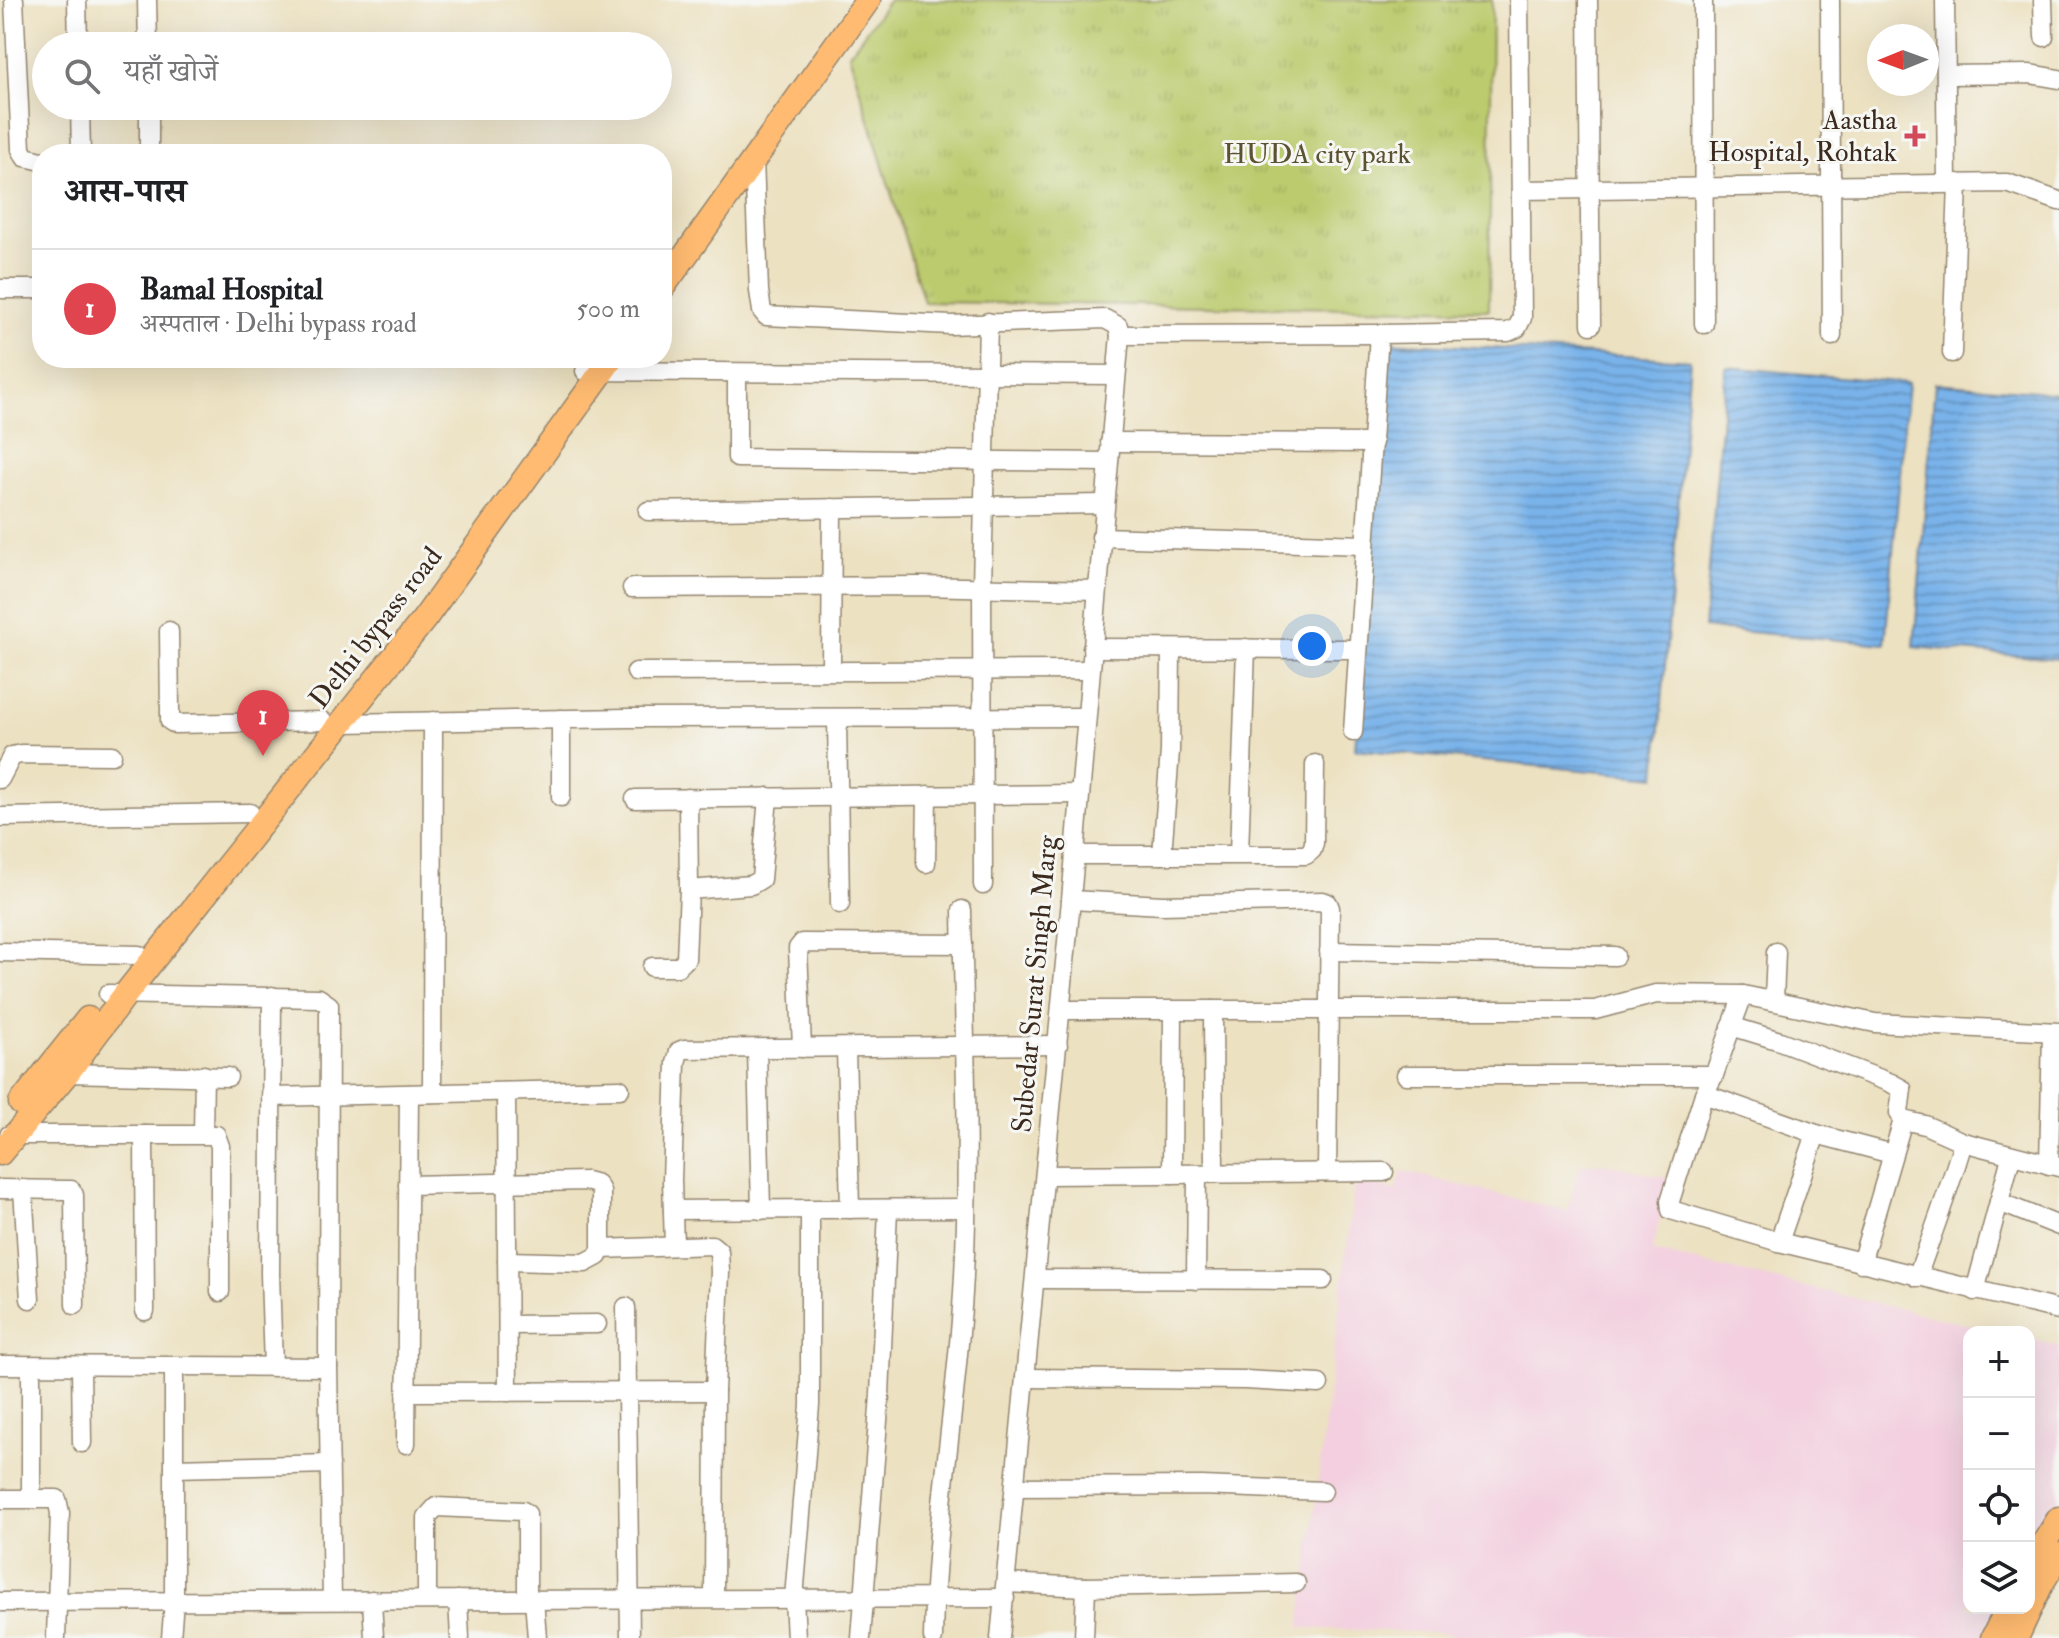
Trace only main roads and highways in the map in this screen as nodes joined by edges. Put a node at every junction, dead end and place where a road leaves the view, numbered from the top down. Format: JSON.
{"nodes":[{"id":1,"x":850,"y":0,"type":"edge"},
{"id":2,"x":868,"y":0,"type":"edge"},
{"id":3,"x":672,"y":250,"type":"edge"},
{"id":4,"x":672,"y":274,"type":"edge"},
{"id":5,"x":595,"y":368,"type":"edge"},
{"id":6,"x":4,"y":1138,"type":"edge"},
{"id":7,"x":2059,"y":1519,"type":"edge"},
{"id":8,"x":2059,"y":1555,"type":"edge"},
{"id":9,"x":2035,"y":1557,"type":"edge"},
{"id":10,"x":2005,"y":1614,"type":"edge"},
{"id":11,"x":1993,"y":1638,"type":"edge"},
{"id":12,"x":2016,"y":1638,"type":"edge"}],
"edges":[{"from":1,"to":3,"type":"main road"},
{"from":2,"to":4,"type":"main road"},
{"from":5,"to":6,"type":"main road","name":"Delhi bypass road"},
{"from":7,"to":9,"type":"main road"},
{"from":8,"to":12,"type":"main road"},
{"from":10,"to":11,"type":"main road"}]}
